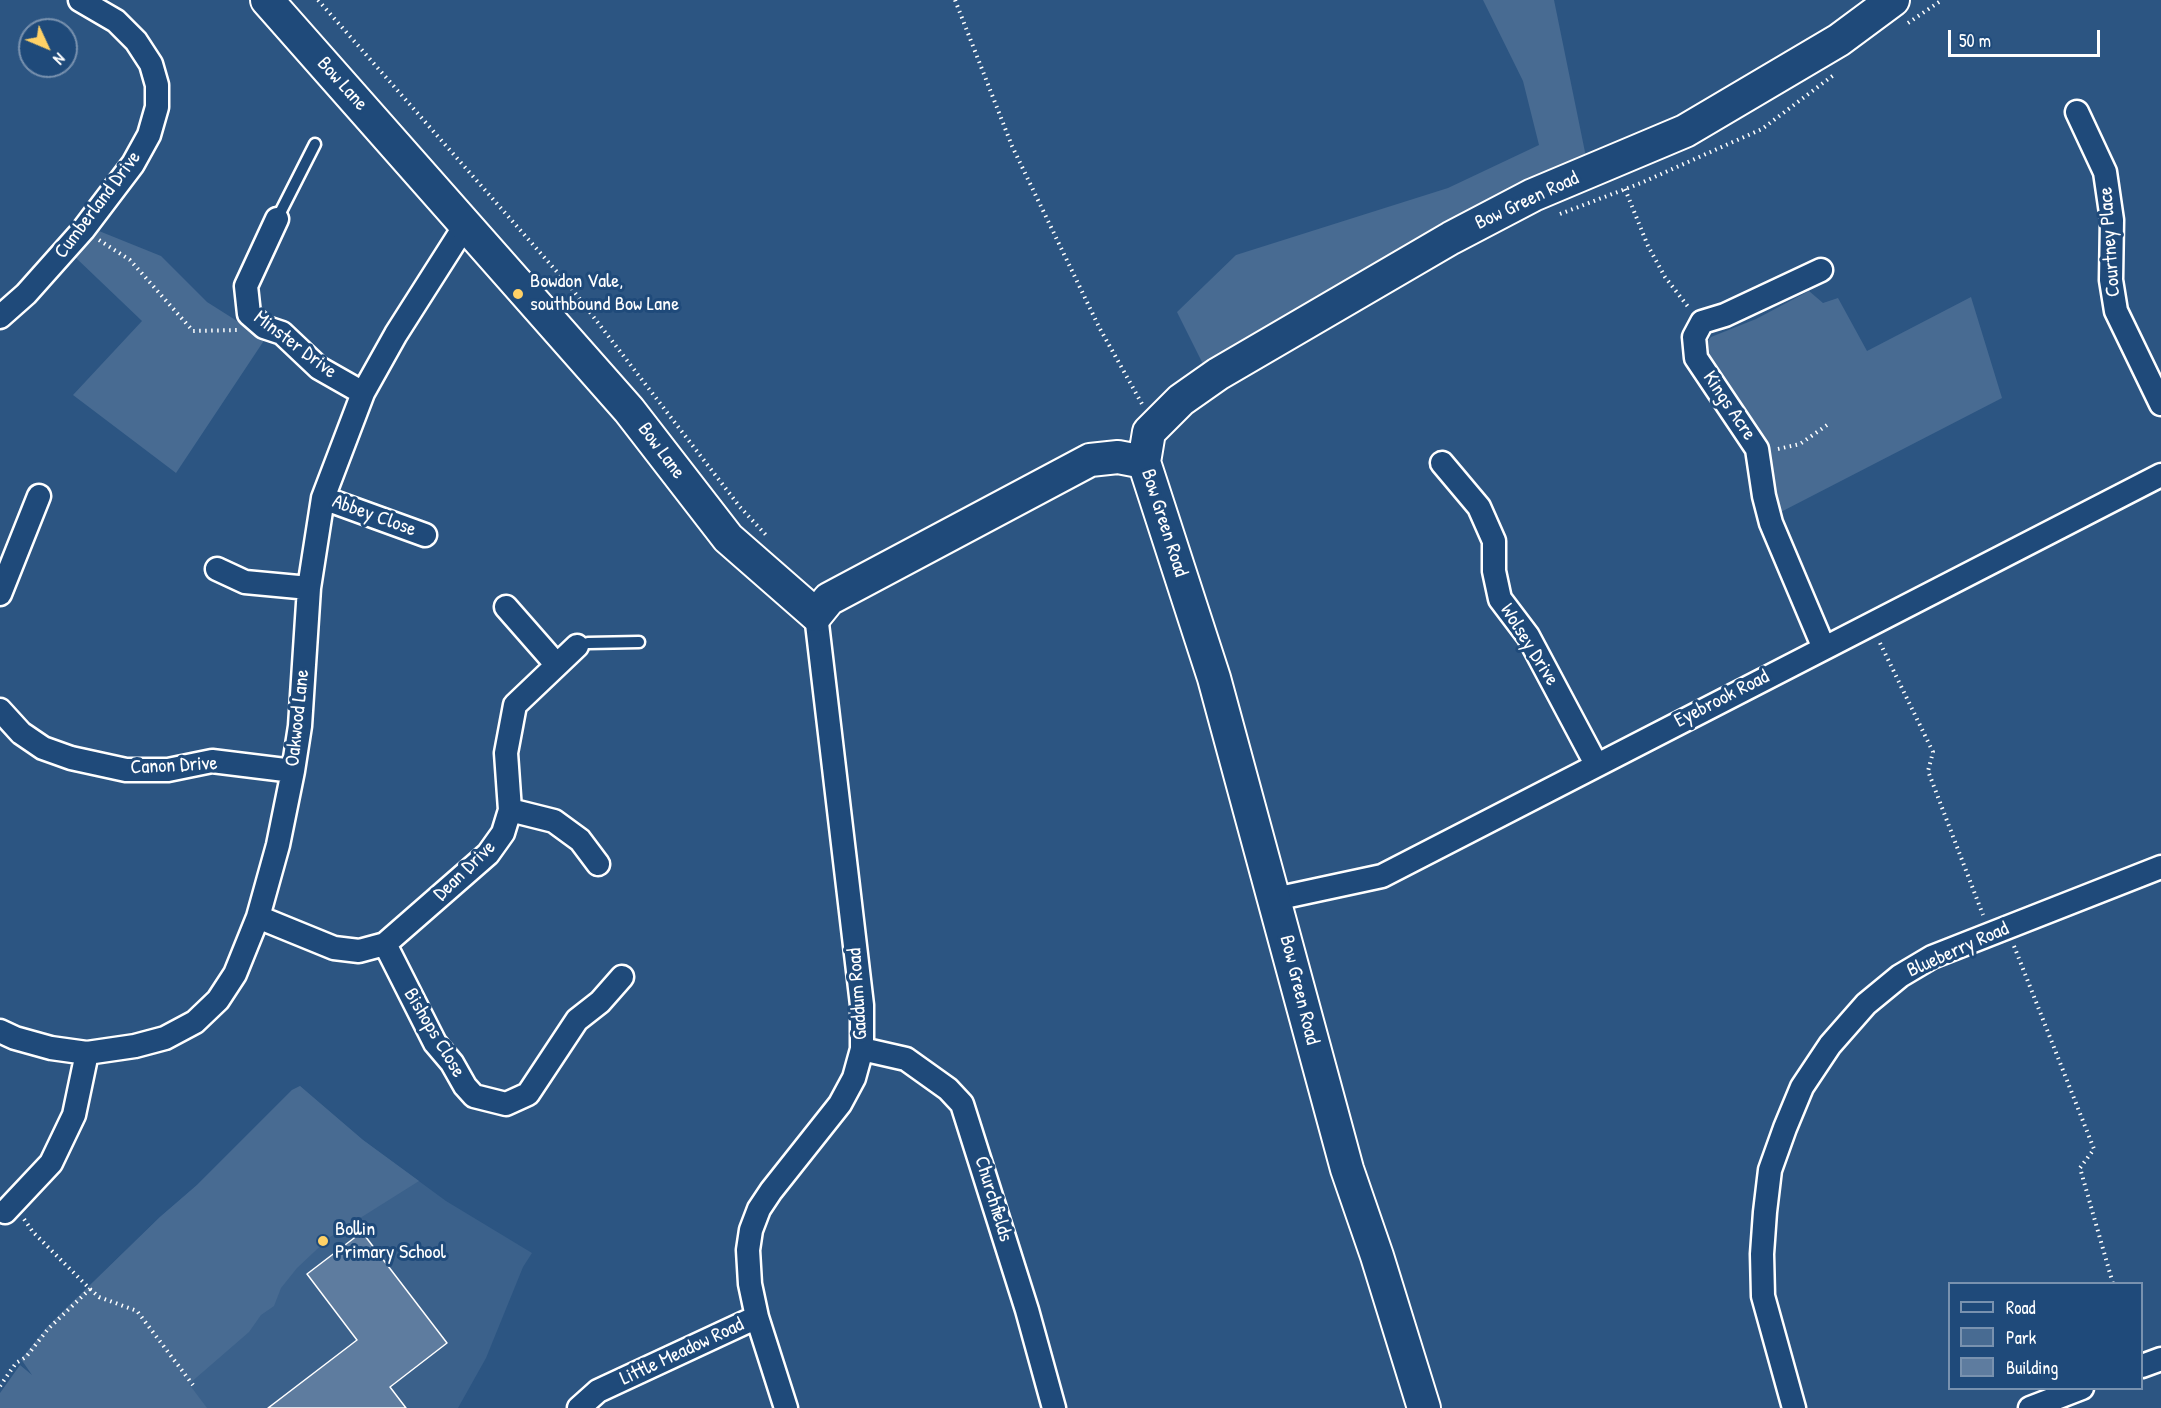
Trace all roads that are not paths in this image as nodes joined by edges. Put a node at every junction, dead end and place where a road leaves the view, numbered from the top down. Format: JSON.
{"nodes":[{"id":1,"x":80,"y":0,"type":"edge"},
{"id":2,"x":267,"y":0,"type":"edge"},
{"id":3,"x":1893,"y":0,"type":"edge"},
{"id":4,"x":2077,"y":112,"type":"dead end"},
{"id":5,"x":315,"y":144,"type":"dead end"},
{"id":6,"x":277,"y":219,"type":"joint"},
{"id":7,"x":466,"y":224,"type":"junction"},
{"id":8,"x":1821,"y":270,"type":"dead end"},
{"id":9,"x":0,"y":317,"type":"edge"},
{"id":10,"x":363,"y":393,"type":"junction"},
{"id":11,"x":2161,"y":404,"type":"edge"},
{"id":12,"x":1144,"y":462,"type":"junction"},
{"id":13,"x":1442,"y":463,"type":"dead end"},
{"id":14,"x":2161,"y":475,"type":"edge"},
{"id":15,"x":39,"y":496,"type":"dead end"},
{"id":16,"x":323,"y":498,"type":"junction"},
{"id":17,"x":425,"y":534,"type":"dead end"},
{"id":18,"x":217,"y":569,"type":"dead end"},
{"id":19,"x":309,"y":588,"type":"junction"},
{"id":20,"x":0,"y":594,"type":"edge"},
{"id":21,"x":506,"y":607,"type":"dead end"},
{"id":22,"x":816,"y":615,"type":"junction"},
{"id":23,"x":639,"y":642,"type":"dead end"},
{"id":24,"x":578,"y":646,"type":"joint"},
{"id":25,"x":1823,"y":646,"type":"junction"},
{"id":26,"x":556,"y":664,"type":"junction"},
{"id":27,"x":0,"y":710,"type":"edge"},
{"id":28,"x":1596,"y":764,"type":"junction"},
{"id":29,"x":292,"y":771,"type":"junction"},
{"id":30,"x":510,"y":810,"type":"junction"},
{"id":31,"x":598,"y":864,"type":"dead end"},
{"id":32,"x":2161,"y":867,"type":"edge"},
{"id":33,"x":1275,"y":899,"type":"junction"},
{"id":34,"x":258,"y":916,"type":"junction"},
{"id":35,"x":385,"y":944,"type":"junction"},
{"id":36,"x":622,"y":978,"type":"dead end"},
{"id":37,"x":0,"y":1030,"type":"edge"},
{"id":38,"x":862,"y":1049,"type":"junction"},
{"id":39,"x":87,"y":1053,"type":"junction"},
{"id":40,"x":7,"y":1204,"type":"edge"},
{"id":41,"x":757,"y":1317,"type":"junction"},
{"id":42,"x":2161,"y":1359,"type":"edge"},
{"id":43,"x":2143,"y":1366,"type":"edge"},
{"id":44,"x":2079,"y":1390,"type":"edge"},
{"id":45,"x":579,"y":1408,"type":"edge"},
{"id":46,"x":786,"y":1408,"type":"edge"},
{"id":47,"x":1054,"y":1408,"type":"edge"},
{"id":48,"x":1424,"y":1408,"type":"edge"},
{"id":49,"x":1794,"y":1408,"type":"edge"},
{"id":50,"x":2030,"y":1408,"type":"edge"}],
"edges":[{"from":1,"to":9,"type":"street","name":"Cumberland Drive"},
{"from":2,"to":7,"type":"main road","name":"Bow Lane"},
{"from":3,"to":12,"type":"main road","name":"Bow Green Road"},
{"from":4,"to":11,"type":"street","name":"Courtney Place"},
{"from":5,"to":6,"type":"lane"},
{"from":6,"to":10,"type":"street","name":"Minster Drive"},
{"from":7,"to":10,"type":"street","name":"Oakwood Lane"},
{"from":7,"to":22,"type":"main road","name":"Bow Lane"},
{"from":8,"to":25,"type":"street","name":"Kings Acre"},
{"from":10,"to":16,"type":"street","name":"Oakwood Lane"},
{"from":12,"to":22,"type":"main road"},
{"from":12,"to":33,"type":"main road","name":"Bow Green Road"},
{"from":13,"to":28,"type":"street","name":"Wolsey Drive"},
{"from":14,"to":25,"type":"street","name":"Eyebrook Road"},
{"from":15,"to":20,"type":"street"},
{"from":16,"to":17,"type":"street","name":"Abbey Close"},
{"from":16,"to":19,"type":"street","name":"Oakwood Lane"},
{"from":18,"to":19,"type":"street"},
{"from":19,"to":29,"type":"street","name":"Oakwood Lane"},
{"from":21,"to":26,"type":"street"},
{"from":22,"to":38,"type":"street","name":"Gaddum Road"},
{"from":23,"to":24,"type":"lane"},
{"from":24,"to":26,"type":"street","name":"Dean Drive"},
{"from":25,"to":28,"type":"street","name":"Eyebrook Road"},
{"from":26,"to":30,"type":"street","name":"Dean Drive"},
{"from":27,"to":29,"type":"street","name":"Canon Drive"},
{"from":28,"to":33,"type":"street","name":"Eyebrook Road"},
{"from":29,"to":34,"type":"street","name":"Oakwood Lane"},
{"from":30,"to":31,"type":"street"},
{"from":30,"to":35,"type":"street","name":"Dean Drive"},
{"from":32,"to":49,"type":"street","name":"Blueberry Road"},
{"from":33,"to":48,"type":"main road","name":"Bow Green Road"},
{"from":34,"to":35,"type":"street","name":"Dean Drive"},
{"from":34,"to":39,"type":"street","name":"Oakwood Lane"},
{"from":35,"to":36,"type":"street","name":"Bishops Close"},
{"from":37,"to":39,"type":"street","name":"Oakwood Lane"},
{"from":38,"to":41,"type":"street","name":"Gaddum Road"},
{"from":38,"to":47,"type":"street","name":"Churchfields"},
{"from":39,"to":40,"type":"street"},
{"from":41,"to":45,"type":"street","name":"Little Meadow Road"},
{"from":41,"to":46,"type":"street","name":"Gaddum Road"},
{"from":42,"to":43,"type":"street"},
{"from":44,"to":50,"type":"street"}]}
